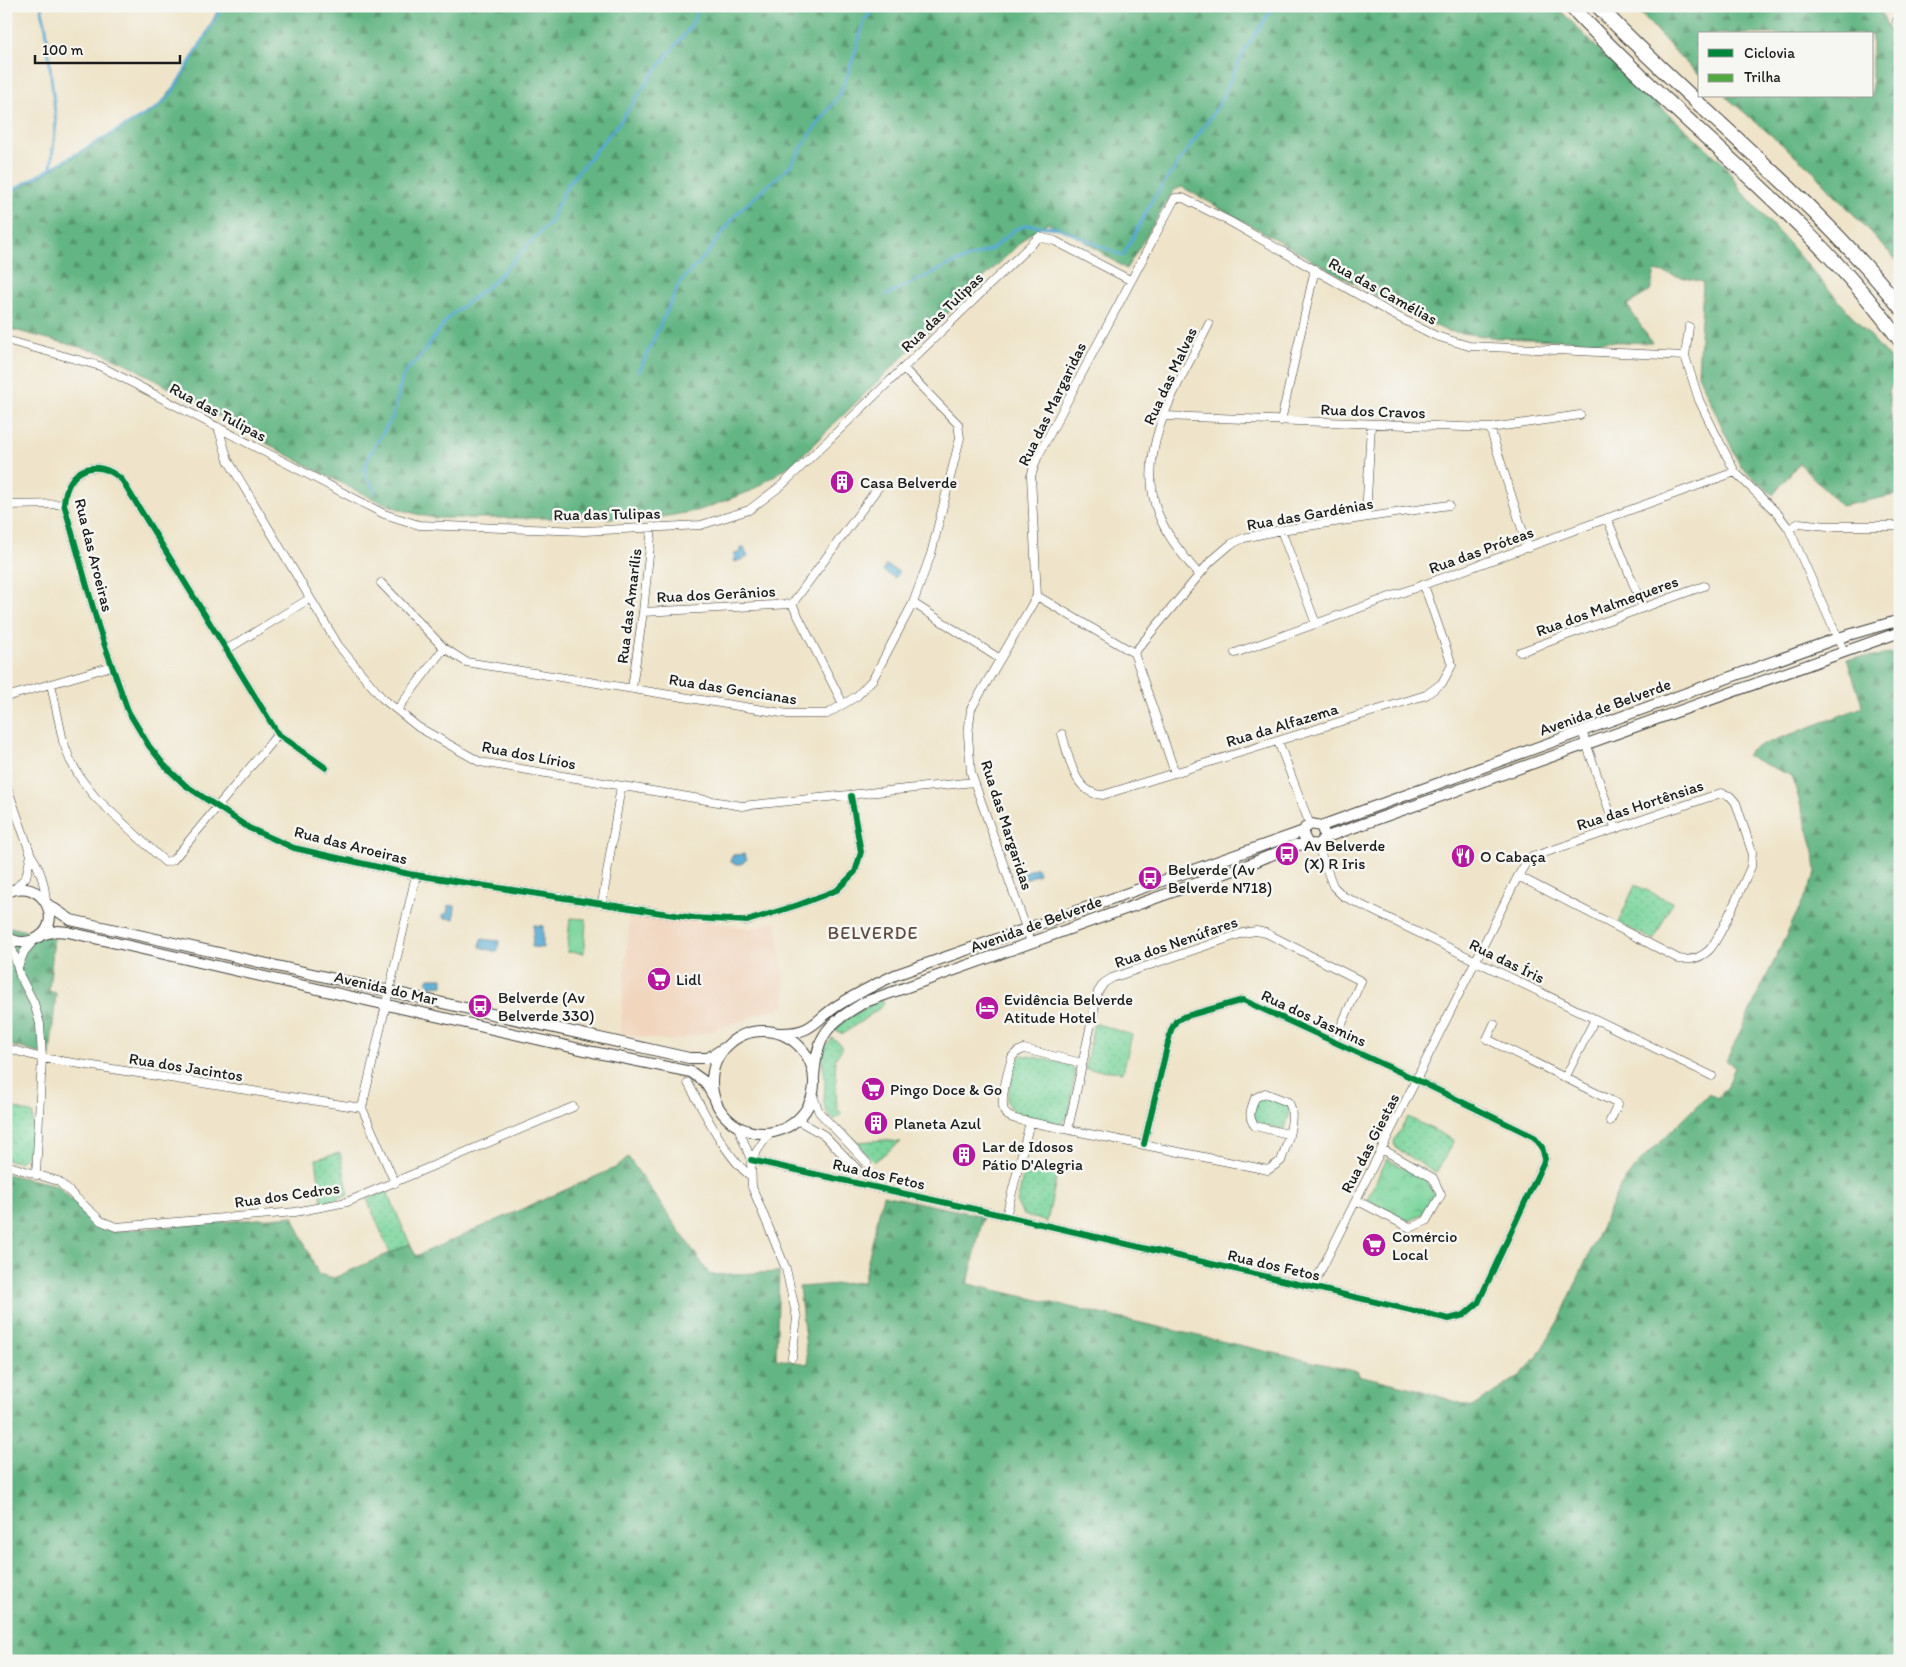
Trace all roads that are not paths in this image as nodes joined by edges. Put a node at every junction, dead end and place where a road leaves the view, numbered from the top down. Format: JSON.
{"nodes":[{"id":1,"x":1571,"y":6,"type":"edge"},
{"id":2,"x":1598,"y":6,"type":"edge"},
{"id":3,"x":1175,"y":198,"type":"joint"},
{"id":4,"x":1315,"y":269,"type":"junction"},
{"id":5,"x":1130,"y":280,"type":"junction"},
{"id":6,"x":1900,"y":307,"type":"edge"},
{"id":7,"x":1209,"y":324,"type":"dead end"},
{"id":8,"x":1689,"y":327,"type":"dead end"},
{"id":9,"x":6,"y":340,"type":"edge"},
{"id":10,"x":1900,"y":340,"type":"edge"},
{"id":11,"x":1685,"y":356,"type":"junction"},
{"id":12,"x":903,"y":368,"type":"junction"},
{"id":13,"x":1580,"y":415,"type":"dead end"},
{"id":14,"x":1164,"y":416,"type":"junction"},
{"id":15,"x":1281,"y":421,"type":"junction"},
{"id":16,"x":1371,"y":425,"type":"junction"},
{"id":17,"x":218,"y":427,"type":"junction"},
{"id":18,"x":1490,"y":428,"type":"junction"},
{"id":19,"x":1736,"y":472,"type":"junction"},
{"id":20,"x":880,"y":485,"type":"dead end"},
{"id":21,"x":64,"y":504,"type":"junction"},
{"id":22,"x":6,"y":505,"type":"edge"},
{"id":23,"x":1449,"y":505,"type":"dead end"},
{"id":24,"x":1366,"y":517,"type":"junction"},
{"id":25,"x":1607,"y":518,"type":"junction"},
{"id":26,"x":1900,"y":526,"type":"edge"},
{"id":27,"x":652,"y":527,"type":"junction"},
{"id":28,"x":1789,"y":528,"type":"junction"},
{"id":29,"x":1281,"y":530,"type":"junction"},
{"id":30,"x":1528,"y":548,"type":"junction"},
{"id":31,"x":1199,"y":575,"type":"junction"},
{"id":32,"x":381,"y":583,"type":"dead end"},
{"id":33,"x":1424,"y":586,"type":"junction"},
{"id":34,"x":1704,"y":586,"type":"dead end"},
{"id":35,"x":1037,"y":596,"type":"junction"},
{"id":36,"x":310,"y":598,"type":"junction"},
{"id":37,"x":914,"y":602,"type":"junction"},
{"id":38,"x":792,"y":604,"type":"junction"},
{"id":39,"x":1643,"y":608,"type":"junction"},
{"id":40,"x":644,"y":612,"type":"junction"},
{"id":41,"x":1900,"y":620,"type":"edge"},
{"id":42,"x":1316,"y":624,"type":"junction"},
{"id":43,"x":1900,"y":632,"type":"edge"},
{"id":44,"x":1838,"y":638,"type":"junction"},
{"id":45,"x":444,"y":648,"type":"junction"},
{"id":46,"x":226,"y":650,"type":"junction"},
{"id":47,"x":1520,"y":652,"type":"dead end"},
{"id":48,"x":1844,"y":652,"type":"junction"},
{"id":49,"x":1134,"y":653,"type":"junction"},
{"id":50,"x":1235,"y":653,"type":"dead end"},
{"id":51,"x":1000,"y":659,"type":"junction"},
{"id":52,"x":112,"y":666,"type":"junction"},
{"id":53,"x":51,"y":684,"type":"junction"},
{"id":54,"x":632,"y":688,"type":"junction"},
{"id":55,"x":6,"y":697,"type":"edge"},
{"id":56,"x":843,"y":704,"type":"junction"},
{"id":57,"x":396,"y":710,"type":"junction"},
{"id":58,"x":1582,"y":731,"type":"junction"},
{"id":59,"x":278,"y":734,"type":"junction"},
{"id":60,"x":1062,"y":734,"type":"dead end"},
{"id":61,"x":1278,"y":741,"type":"junction"},
{"id":62,"x":1586,"y":743,"type":"junction"},
{"id":63,"x":326,"y":768,"type":"dead end"},
{"id":64,"x":1175,"y":774,"type":"junction"},
{"id":65,"x":974,"y":782,"type":"junction"},
{"id":66,"x":6,"y":784,"type":"edge"},
{"id":67,"x":621,"y":786,"type":"junction"},
{"id":68,"x":851,"y":796,"type":"junction"},
{"id":69,"x":218,"y":808,"type":"junction"},
{"id":70,"x":1321,"y":826,"type":"junction"},
{"id":71,"x":1615,"y":827,"type":"junction"},
{"id":72,"x":1306,"y":828,"type":"junction"},
{"id":73,"x":1317,"y":842,"type":"junction"},
{"id":74,"x":31,"y":855,"type":"junction"},
{"id":75,"x":416,"y":875,"type":"junction"},
{"id":76,"x":1518,"y":876,"type":"junction"},
{"id":77,"x":10,"y":892,"type":"edge"},
{"id":78,"x":47,"y":903,"type":"junction"},
{"id":79,"x":602,"y":904,"type":"junction"},
{"id":80,"x":1027,"y":928,"type":"junction"},
{"id":81,"x":38,"y":937,"type":"junction"},
{"id":82,"x":6,"y":938,"type":"edge"},
{"id":83,"x":1030,"y":942,"type":"junction"},
{"id":84,"x":1476,"y":961,"type":"junction"},
{"id":85,"x":18,"y":967,"type":"junction"},
{"id":86,"x":391,"y":992,"type":"junction"},
{"id":87,"x":387,"y":1004,"type":"junction"},
{"id":88,"x":1595,"y":1019,"type":"junction"},
{"id":89,"x":1494,"y":1024,"type":"dead end"},
{"id":90,"x":780,"y":1033,"type":"junction"},
{"id":91,"x":1334,"y":1042,"type":"junction"},
{"id":92,"x":6,"y":1048,"type":"edge"},
{"id":93,"x":724,"y":1048,"type":"junction"},
{"id":94,"x":42,"y":1058,"type":"junction"},
{"id":95,"x":1082,"y":1063,"type":"junction"},
{"id":96,"x":1712,"y":1076,"type":"dead end"},
{"id":97,"x":814,"y":1077,"type":"junction"},
{"id":98,"x":1565,"y":1078,"type":"junction"},
{"id":99,"x":1417,"y":1080,"type":"junction"},
{"id":100,"x":688,"y":1083,"type":"dead end"},
{"id":101,"x":713,"y":1096,"type":"junction"},
{"id":102,"x":813,"y":1096,"type":"junction"},
{"id":103,"x":573,"y":1107,"type":"dead end"},
{"id":104,"x":362,"y":1108,"type":"junction"},
{"id":105,"x":797,"y":1120,"type":"junction"},
{"id":106,"x":1610,"y":1121,"type":"dead end"},
{"id":107,"x":1030,"y":1122,"type":"junction"},
{"id":108,"x":738,"y":1127,"type":"junction"},
{"id":109,"x":1068,"y":1129,"type":"junction"},
{"id":110,"x":769,"y":1133,"type":"junction"},
{"id":111,"x":1288,"y":1134,"type":"junction"},
{"id":112,"x":1144,"y":1144,"type":"junction"},
{"id":113,"x":1382,"y":1149,"type":"junction"},
{"id":114,"x":752,"y":1160,"type":"junction"},
{"id":115,"x":867,"y":1163,"type":"dead end"},
{"id":116,"x":6,"y":1165,"type":"edge"},
{"id":117,"x":859,"y":1171,"type":"dead end"},
{"id":118,"x":36,"y":1175,"type":"junction"},
{"id":119,"x":751,"y":1176,"type":"junction"},
{"id":120,"x":395,"y":1183,"type":"junction"},
{"id":121,"x":1356,"y":1200,"type":"junction"},
{"id":122,"x":1006,"y":1216,"type":"junction"},
{"id":123,"x":1312,"y":1288,"type":"junction"},
{"id":124,"x":792,"y":1357,"type":"dead end"}],
"edges":[{"from":1,"to":10,"type":"highway"},
{"from":2,"to":6,"type":"highway"},
{"from":3,"to":4,"type":"street","name":"Rua das Camélias"},
{"from":3,"to":5,"type":"street","name":"Rua das Margaridas"},
{"from":4,"to":11,"type":"street","name":"Rua das Camélias"},
{"from":4,"to":15,"type":"street"},
{"from":5,"to":12,"type":"street","name":"Rua das Tulipas"},
{"from":5,"to":35,"type":"street","name":"Rua das Margaridas"},
{"from":7,"to":14,"type":"street","name":"Rua das Malvas"},
{"from":8,"to":11,"type":"street"},
{"from":9,"to":17,"type":"street","name":"Rua das Tulipas"},
{"from":11,"to":19,"type":"street"},
{"from":12,"to":27,"type":"street","name":"Rua das Tulipas"},
{"from":12,"to":37,"type":"street","name":"Rua das Gencianas"},
{"from":13,"to":18,"type":"street","name":"Rua dos Cravos"},
{"from":14,"to":15,"type":"street","name":"Rua dos Cravos"},
{"from":14,"to":31,"type":"street","name":"Rua das Malvas"},
{"from":15,"to":16,"type":"street","name":"Rua dos Cravos"},
{"from":16,"to":18,"type":"street","name":"Rua dos Cravos"},
{"from":16,"to":24,"type":"street"},
{"from":17,"to":27,"type":"street","name":"Rua das Tulipas"},
{"from":17,"to":36,"type":"street","name":"Rua dos Lírios"},
{"from":18,"to":30,"type":"street"},
{"from":19,"to":25,"type":"street","name":"Rua das Próteas"},
{"from":19,"to":28,"type":"street"},
{"from":20,"to":38,"type":"street","name":"Rua dos Gerânios"},
{"from":21,"to":22,"type":"street"},
{"from":21,"to":46,"type":"street","name":"Rua das Aroeiras"},
{"from":21,"to":52,"type":"street","name":"Rua das Aroeiras"},
{"from":23,"to":24,"type":"street","name":"Rua das Gardénias"},
{"from":24,"to":29,"type":"street","name":"Rua das Gardénias"},
{"from":25,"to":30,"type":"street","name":"Rua das Próteas"},
{"from":25,"to":39,"type":"street"},
{"from":26,"to":28,"type":"street"},
{"from":27,"to":40,"type":"street","name":"Rua das Amarílis"},
{"from":28,"to":44,"type":"street"},
{"from":29,"to":31,"type":"street","name":"Rua das Gardénias"},
{"from":29,"to":42,"type":"street"},
{"from":30,"to":33,"type":"street","name":"Rua das Próteas"},
{"from":31,"to":49,"type":"street","name":"Rua das Gardénias"},
{"from":32,"to":45,"type":"street","name":"Rua das Gencianas"},
{"from":33,"to":42,"type":"street","name":"Rua das Próteas"},
{"from":33,"to":61,"type":"street","name":"Rua da Alfazema"},
{"from":34,"to":39,"type":"street","name":"Rua dos Malmequeres"},
{"from":35,"to":49,"type":"street"},
{"from":35,"to":51,"type":"street","name":"Rua das Margaridas"},
{"from":36,"to":46,"type":"street"},
{"from":36,"to":57,"type":"street","name":"Rua dos Lírios"},
{"from":37,"to":51,"type":"street"},
{"from":37,"to":56,"type":"street","name":"Rua das Gencianas"},
{"from":38,"to":40,"type":"street","name":"Rua dos Gerânios"},
{"from":38,"to":56,"type":"street"},
{"from":39,"to":47,"type":"street","name":"Rua dos Malmequeres"},
{"from":40,"to":54,"type":"street","name":"Rua das Amarílis"},
{"from":41,"to":44,"type":"main road","name":"Avenida de Belverde"},
{"from":42,"to":50,"type":"street","name":"Rua das Próteas"},
{"from":43,"to":48,"type":"main road","name":"Avenida de Belverde"},
{"from":44,"to":48,"type":"street"},
{"from":44,"to":58,"type":"main road","name":"Avenida de Belverde"},
{"from":45,"to":54,"type":"street","name":"Rua das Gencianas"},
{"from":45,"to":57,"type":"street"},
{"from":46,"to":59,"type":"street","name":"Rua das Aroeiras"},
{"from":48,"to":62,"type":"main road","name":"Avenida de Belverde"},
{"from":49,"to":64,"type":"street"},
{"from":51,"to":65,"type":"street","name":"Rua das Margaridas"},
{"from":52,"to":53,"type":"street"},
{"from":52,"to":69,"type":"street","name":"Rua das Aroeiras"},
{"from":53,"to":55,"type":"street"},
{"from":53,"to":69,"type":"street"},
{"from":54,"to":56,"type":"street","name":"Rua das Gencianas"},
{"from":57,"to":67,"type":"street","name":"Rua dos Lírios"},
{"from":58,"to":62,"type":"street"},
{"from":58,"to":70,"type":"main road","name":"Avenida de Belverde"},
{"from":59,"to":63,"type":"street","name":"Rua das Aroeiras"},
{"from":59,"to":69,"type":"street"},
{"from":60,"to":64,"type":"street","name":"Rua da Alfazema"},
{"from":61,"to":64,"type":"street","name":"Rua da Alfazema"},
{"from":61,"to":72,"type":"street"},
{"from":62,"to":71,"type":"street"},
{"from":62,"to":73,"type":"main road","name":"Avenida de Belverde"},
{"from":65,"to":68,"type":"street","name":"Rua dos Lírios"},
{"from":65,"to":80,"type":"street","name":"Rua das Margaridas"},
{"from":66,"to":74,"type":"street"},
{"from":67,"to":68,"type":"street","name":"Rua dos Lírios"},
{"from":67,"to":79,"type":"street"},
{"from":68,"to":79,"type":"street","name":"Rua das Aroeiras"},
{"from":69,"to":75,"type":"street","name":"Rua das Aroeiras"},
{"from":70,"to":72,"type":"main road"},
{"from":70,"to":73,"type":"main road"},
{"from":71,"to":76,"type":"street","name":"Rua das Hortênsias"},
{"from":71,"to":76,"type":"street","name":"Rua das Hortênsias"},
{"from":72,"to":73,"type":"main road"},
{"from":72,"to":80,"type":"main road","name":"Avenida de Belverde"},
{"from":73,"to":83,"type":"main road","name":"Avenida de Belverde"},
{"from":73,"to":84,"type":"street","name":"Rua das Íris"},
{"from":74,"to":77,"type":"street"},
{"from":74,"to":78,"type":"street"},
{"from":75,"to":79,"type":"street","name":"Rua das Aroeiras"},
{"from":75,"to":86,"type":"street"},
{"from":76,"to":84,"type":"street","name":"Rua das Giestas"},
{"from":77,"to":78,"type":"main road","name":"Avenida do Mar"},
{"from":78,"to":81,"type":"main road"},
{"from":78,"to":86,"type":"main road","name":"Avenida do Mar"},
{"from":80,"to":83,"type":"street","name":"Rua das Margaridas"},
{"from":80,"to":90,"type":"main road","name":"Avenida de Belverde"},
{"from":81,"to":82,"type":"main road","name":"Avenida do Mar"},
{"from":81,"to":85,"type":"street"},
{"from":81,"to":87,"type":"main road","name":"Avenida do Mar"},
{"from":82,"to":85,"type":"street"},
{"from":83,"to":97,"type":"main road","name":"Avenida de Belverde"},
{"from":84,"to":88,"type":"street","name":"Rua das Íris"},
{"from":84,"to":99,"type":"street","name":"Rua das Giestas"},
{"from":85,"to":94,"type":"street"},
{"from":86,"to":87,"type":"street"},
{"from":86,"to":93,"type":"main road","name":"Avenida do Mar"},
{"from":87,"to":101,"type":"main road","name":"Avenida do Mar"},
{"from":87,"to":104,"type":"street"},
{"from":88,"to":96,"type":"street","name":"Rua das Íris"},
{"from":88,"to":98,"type":"street"},
{"from":89,"to":98,"type":"street"},
{"from":90,"to":93,"type":"main road"},
{"from":90,"to":97,"type":"main road"},
{"from":91,"to":95,"type":"street","name":"Rua dos Nenúfares"},
{"from":91,"to":99,"type":"street","name":"Rua dos Jasmins"},
{"from":91,"to":112,"type":"street","name":"Rua dos Jasmins"},
{"from":92,"to":94,"type":"street","name":"Rua dos Jacintos"},
{"from":93,"to":101,"type":"main road"},
{"from":94,"to":104,"type":"street","name":"Rua dos Jacintos"},
{"from":94,"to":118,"type":"street"},
{"from":95,"to":107,"type":"street"},
{"from":95,"to":109,"type":"street","name":"Rua dos Nenúfares"},
{"from":97,"to":102,"type":"main road"},
{"from":98,"to":106,"type":"street"},
{"from":99,"to":113,"type":"street","name":"Rua das Giestas"},
{"from":99,"to":123,"type":"street","name":"Rua dos Fetos"},
{"from":100,"to":119,"type":"street"},
{"from":101,"to":108,"type":"main road"},
{"from":102,"to":105,"type":"main road"},
{"from":102,"to":115,"type":"street","name":"Rua dos Fetos"},
{"from":103,"to":120,"type":"street","name":"Rua dos Cedros"},
{"from":104,"to":120,"type":"street"},
{"from":105,"to":110,"type":"main road"},
{"from":105,"to":117,"type":"street","name":"Rua dos Fetos"},
{"from":107,"to":109,"type":"street"},
{"from":107,"to":122,"type":"street"},
{"from":108,"to":110,"type":"main road"},
{"from":108,"to":114,"type":"street"},
{"from":109,"to":112,"type":"street"},
{"from":110,"to":114,"type":"street"},
{"from":111,"to":111,"type":"street"},
{"from":111,"to":112,"type":"street"},
{"from":113,"to":121,"type":"street","name":"Rua das Giestas"},
{"from":113,"to":121,"type":"street"},
{"from":114,"to":119,"type":"street"},
{"from":114,"to":122,"type":"street","name":"Rua dos Fetos"},
{"from":116,"to":118,"type":"street","name":"Rua dos Cedros"},
{"from":118,"to":120,"type":"street","name":"Rua dos Cedros"},
{"from":119,"to":124,"type":"street"},
{"from":121,"to":123,"type":"street","name":"Rua das Giestas"},
{"from":122,"to":123,"type":"street","name":"Rua dos Fetos"}]}
